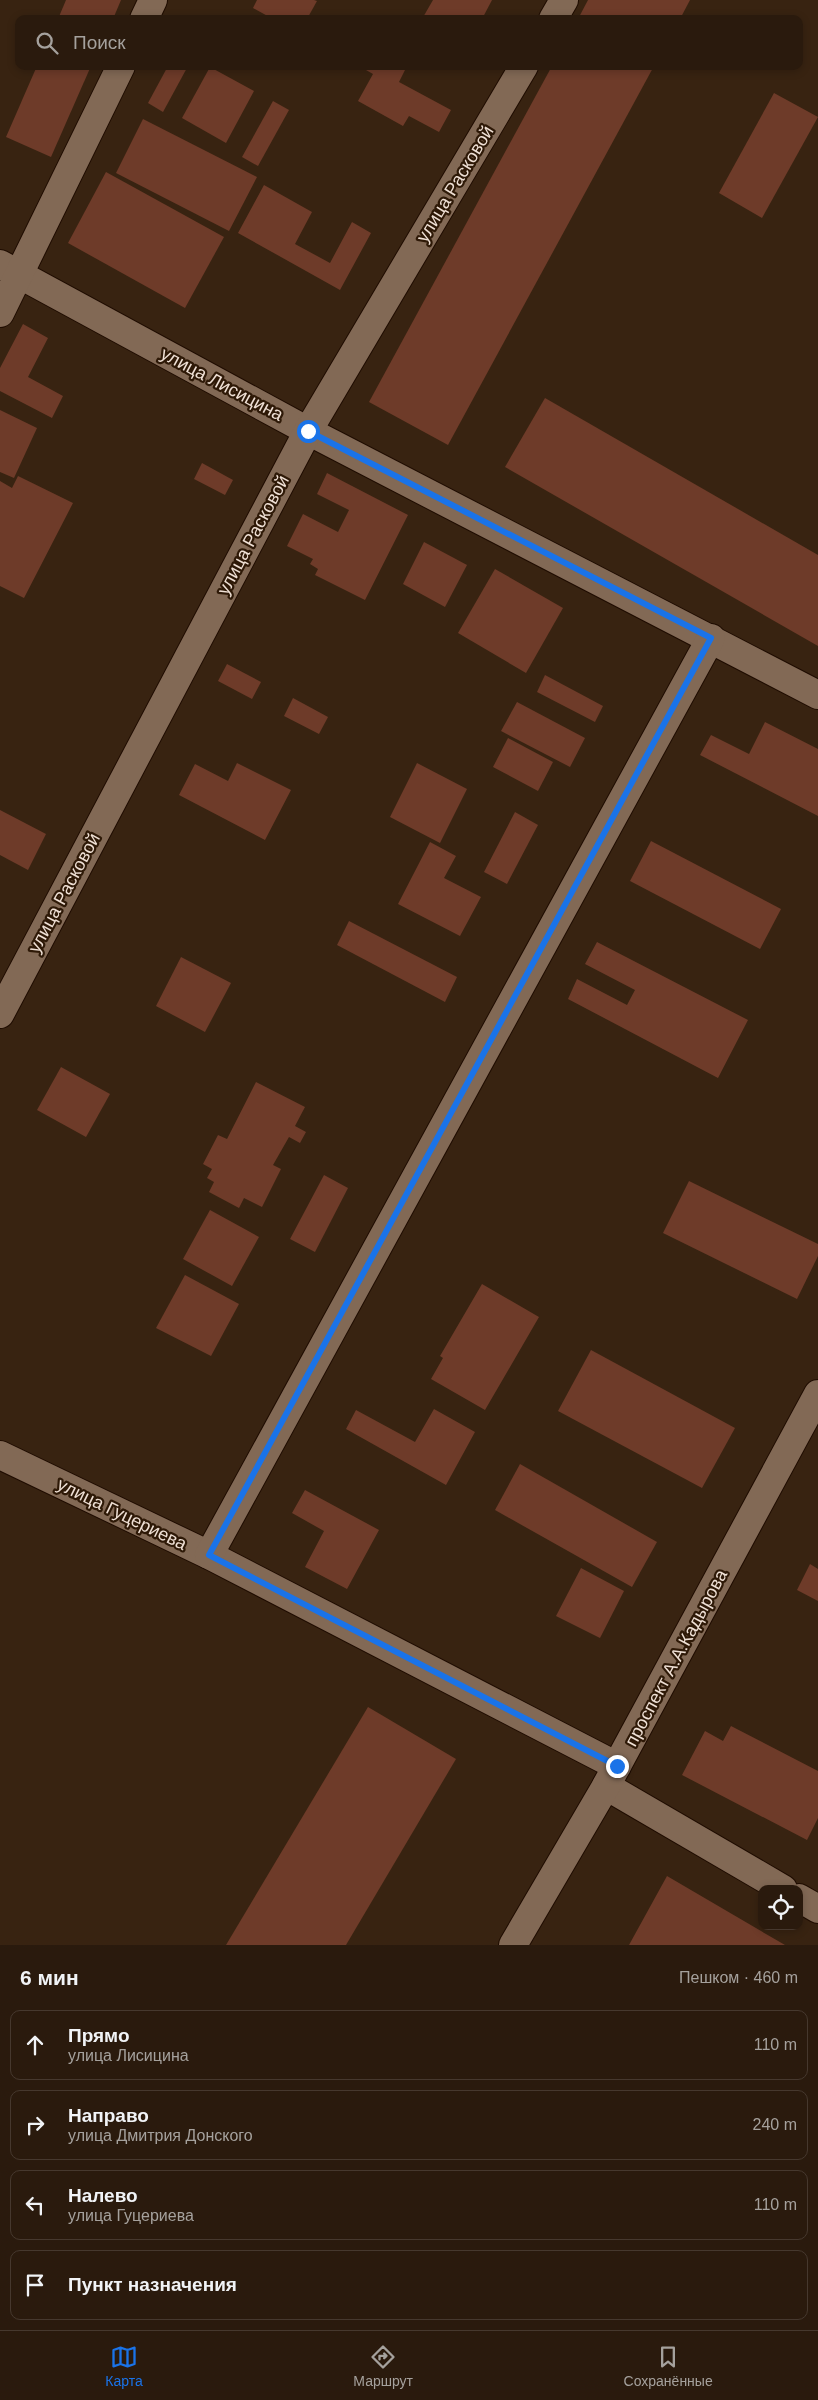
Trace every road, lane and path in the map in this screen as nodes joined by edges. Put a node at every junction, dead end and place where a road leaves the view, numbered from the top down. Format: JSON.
{"nodes":[{"id":1,"x":153,"y":0,"type":"edge"},
{"id":2,"x":564,"y":0,"type":"edge"},
{"id":3,"x":146,"y":15,"type":"edge"},
{"id":4,"x":555,"y":15,"type":"edge"},
{"id":5,"x":119,"y":70,"type":"edge"},
{"id":6,"x":522,"y":70,"type":"edge"},
{"id":7,"x":10,"y":269,"type":"edge"},
{"id":8,"x":0,"y":313,"type":"edge"},
{"id":9,"x":308,"y":431,"type":"junction"},
{"id":10,"x":711,"y":638,"type":"junction"},
{"id":11,"x":818,"y":695,"type":"edge"},
{"id":12,"x":0,"y":1014,"type":"edge"},
{"id":13,"x":818,"y":1394,"type":"edge"},
{"id":14,"x":0,"y":1455,"type":"edge"},
{"id":15,"x":209,"y":1555,"type":"junction"},
{"id":16,"x":612,"y":1776,"type":"junction"},
{"id":17,"x":777,"y":1885,"type":"edge"},
{"id":18,"x":803,"y":1900,"type":"edge"},
{"id":19,"x":818,"y":1909,"type":"edge"},
{"id":20,"x":513,"y":1945,"type":"edge"}],
"edges":[{"from":1,"to":3,"type":"street"},
{"from":2,"to":4,"type":"street"},
{"from":5,"to":7,"type":"street"},
{"from":6,"to":9,"type":"street","name":"улица Расковой"},
{"from":7,"to":8,"type":"street"},
{"from":7,"to":9,"type":"street","name":"улица Лисицина"},
{"from":9,"to":10,"type":"street","name":"улица Лисицина"},
{"from":9,"to":12,"type":"street","name":"улица Расковой"},
{"from":10,"to":11,"type":"street","name":"улица Лисицина"},
{"from":10,"to":15,"type":"street"},
{"from":13,"to":16,"type":"street","name":"проспект А.А.Кадырова"},
{"from":14,"to":15,"type":"street","name":"улица Гуцериева"},
{"from":15,"to":16,"type":"street","name":"улица Гуцериева"},
{"from":16,"to":17,"type":"street","name":"улица Гуцериева"},
{"from":16,"to":20,"type":"street","name":"проспект А.А.Кадырова"},
{"from":18,"to":19,"type":"street"}]}
